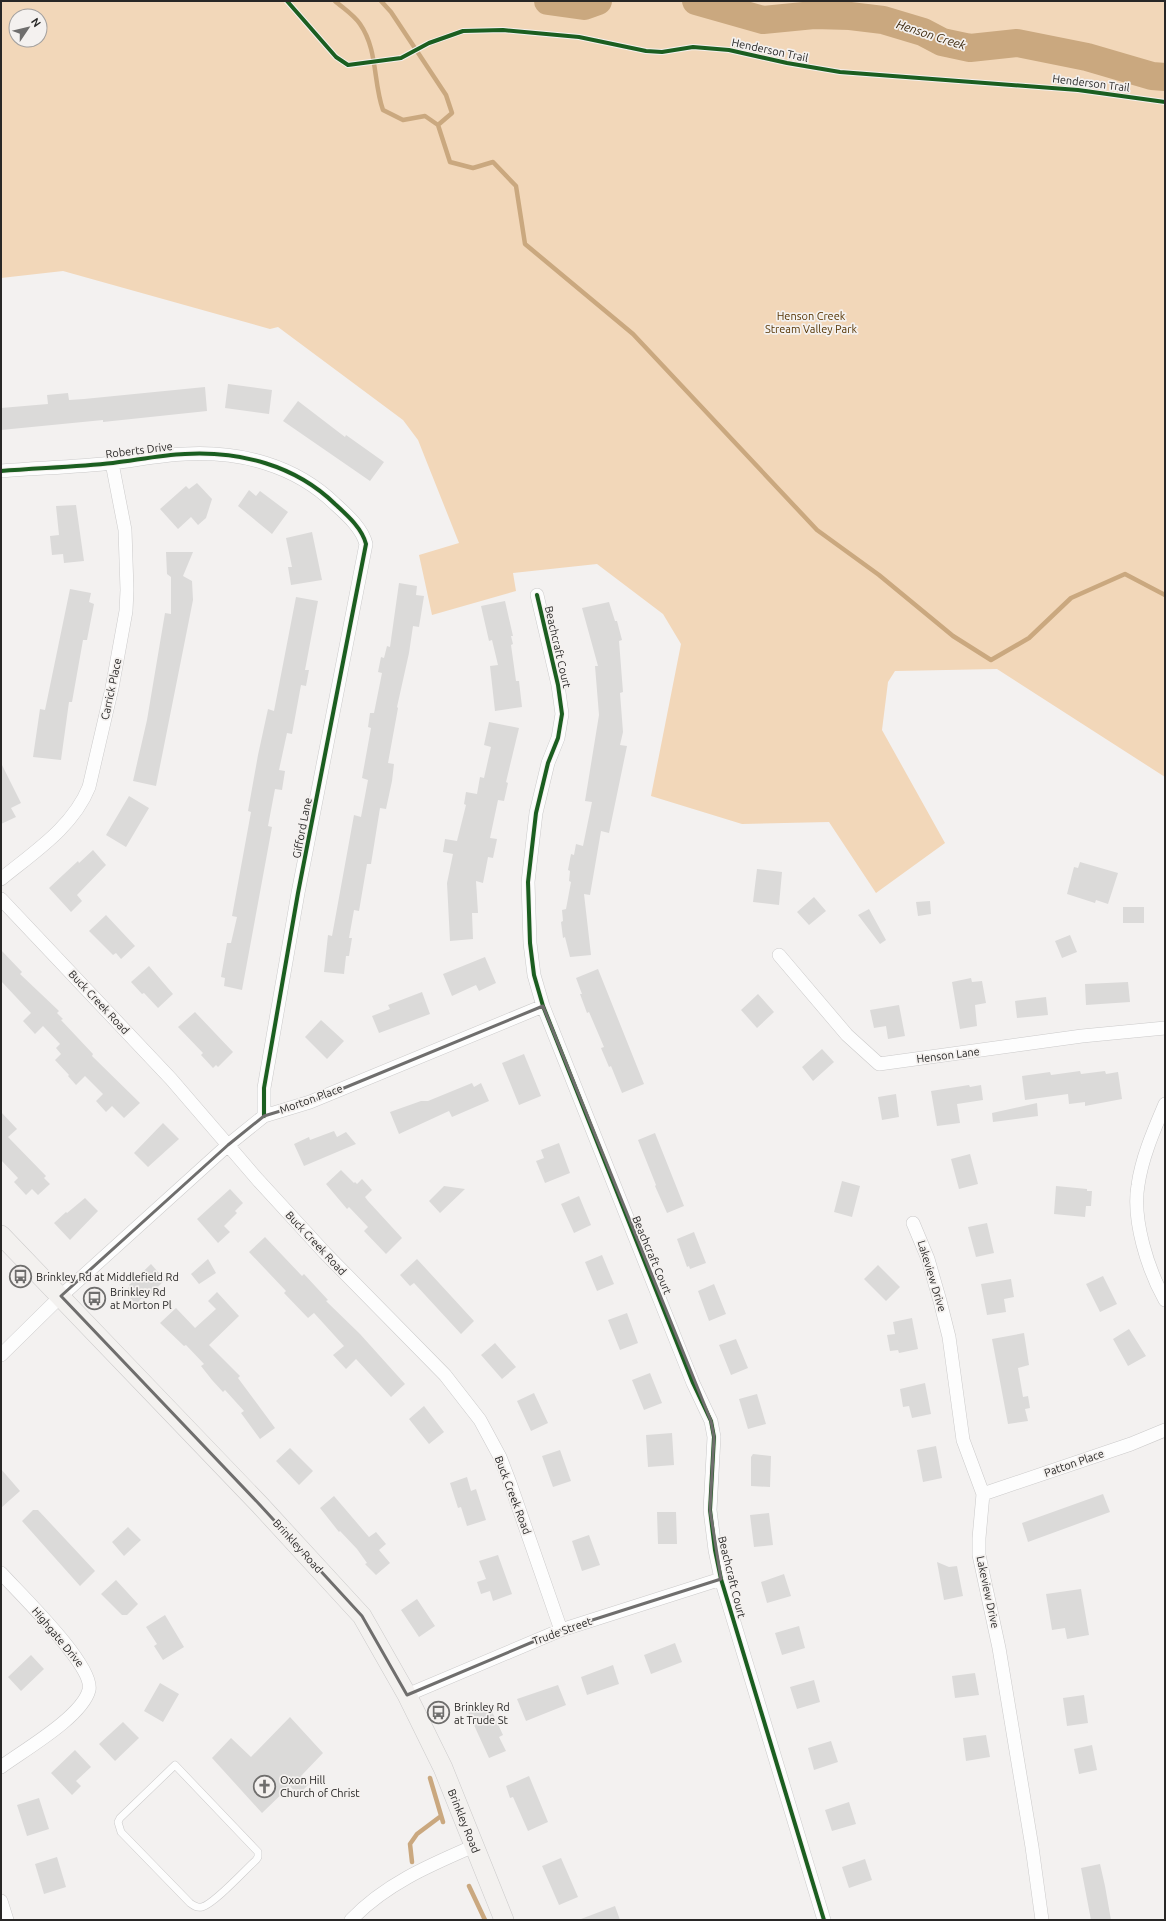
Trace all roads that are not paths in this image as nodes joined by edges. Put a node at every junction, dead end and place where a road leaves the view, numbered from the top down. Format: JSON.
{"nodes":[{"id":1,"x":112,"y":463,"type":"junction"},
{"id":2,"x":1,"y":471,"type":"edge"},
{"id":3,"x":366,"y":544,"type":"joint"},
{"id":4,"x":537,"y":595,"type":"dead end"},
{"id":5,"x":1,"y":879,"type":"edge"},
{"id":6,"x":1,"y":899,"type":"edge"},
{"id":7,"x":778,"y":955,"type":"dead end"},
{"id":8,"x":542,"y":1006,"type":"junction"},
{"id":9,"x":1165,"y":1028,"type":"edge"},
{"id":10,"x":1165,"y":1104,"type":"edge"},
{"id":11,"x":264,"y":1116,"type":"junction"},
{"id":12,"x":228,"y":1145,"type":"junction"},
{"id":13,"x":913,"y":1223,"type":"dead end"},
{"id":14,"x":1,"y":1235,"type":"edge"},
{"id":15,"x":61,"y":1296,"type":"junction"},
{"id":16,"x":1165,"y":1300,"type":"edge"},
{"id":17,"x":1,"y":1355,"type":"edge"},
{"id":18,"x":1165,"y":1430,"type":"edge"},
{"id":19,"x":983,"y":1494,"type":"junction"},
{"id":20,"x":1,"y":1573,"type":"edge"},
{"id":21,"x":721,"y":1579,"type":"junction"},
{"id":22,"x":560,"y":1630,"type":"junction"},
{"id":23,"x":407,"y":1695,"type":"junction"},
{"id":24,"x":175,"y":1765,"type":"joint"},
{"id":25,"x":1,"y":1767,"type":"edge"},
{"id":26,"x":474,"y":1846,"type":"junction"},
{"id":27,"x":1,"y":1901,"type":"edge"},
{"id":28,"x":7,"y":1920,"type":"edge"},
{"id":29,"x":351,"y":1920,"type":"edge"},
{"id":30,"x":504,"y":1920,"type":"edge"},
{"id":31,"x":824,"y":1920,"type":"edge"},
{"id":32,"x":1042,"y":1920,"type":"edge"}],
"edges":[{"from":1,"to":2,"type":"street","name":"Roberts Drive"},
{"from":1,"to":3,"type":"street","name":"Roberts Drive"},
{"from":1,"to":5,"type":"street","name":"Carrick Place"},
{"from":3,"to":11,"type":"street","name":"Gifford Lane"},
{"from":4,"to":8,"type":"street","name":"Beachcraft Court"},
{"from":6,"to":12,"type":"street","name":"Buck Creek Road"},
{"from":7,"to":9,"type":"street","name":"Henson Lane"},
{"from":8,"to":11,"type":"street","name":"Morton Place"},
{"from":8,"to":21,"type":"street","name":"Beachcraft Court"},
{"from":10,"to":16,"type":"street"},
{"from":11,"to":12,"type":"street","name":"Morton Place"},
{"from":12,"to":15,"type":"street","name":"Morton Place"},
{"from":12,"to":22,"type":"street","name":"Buck Creek Road"},
{"from":13,"to":19,"type":"street","name":"Lakeview Drive"},
{"from":14,"to":15,"type":"main road","name":"Brinkley Road"},
{"from":15,"to":17,"type":"street","name":"Morton Place"},
{"from":15,"to":23,"type":"main road","name":"Brinkley Road"},
{"from":18,"to":19,"type":"street","name":"Patton Place"},
{"from":19,"to":32,"type":"street","name":"Lakeview Drive"},
{"from":20,"to":25,"type":"street","name":"Highgate Drive"},
{"from":21,"to":22,"type":"street","name":"Trude Street"},
{"from":21,"to":31,"type":"street","name":"Beachcraft Court"},
{"from":22,"to":23,"type":"street","name":"Trude Street"},
{"from":23,"to":26,"type":"main road","name":"Brinkley Road"},
{"from":24,"to":24,"type":"lane"},
{"from":26,"to":29,"type":"street"},
{"from":26,"to":30,"type":"main road","name":"Brinkley Road"},
{"from":27,"to":28,"type":"street"}]}
